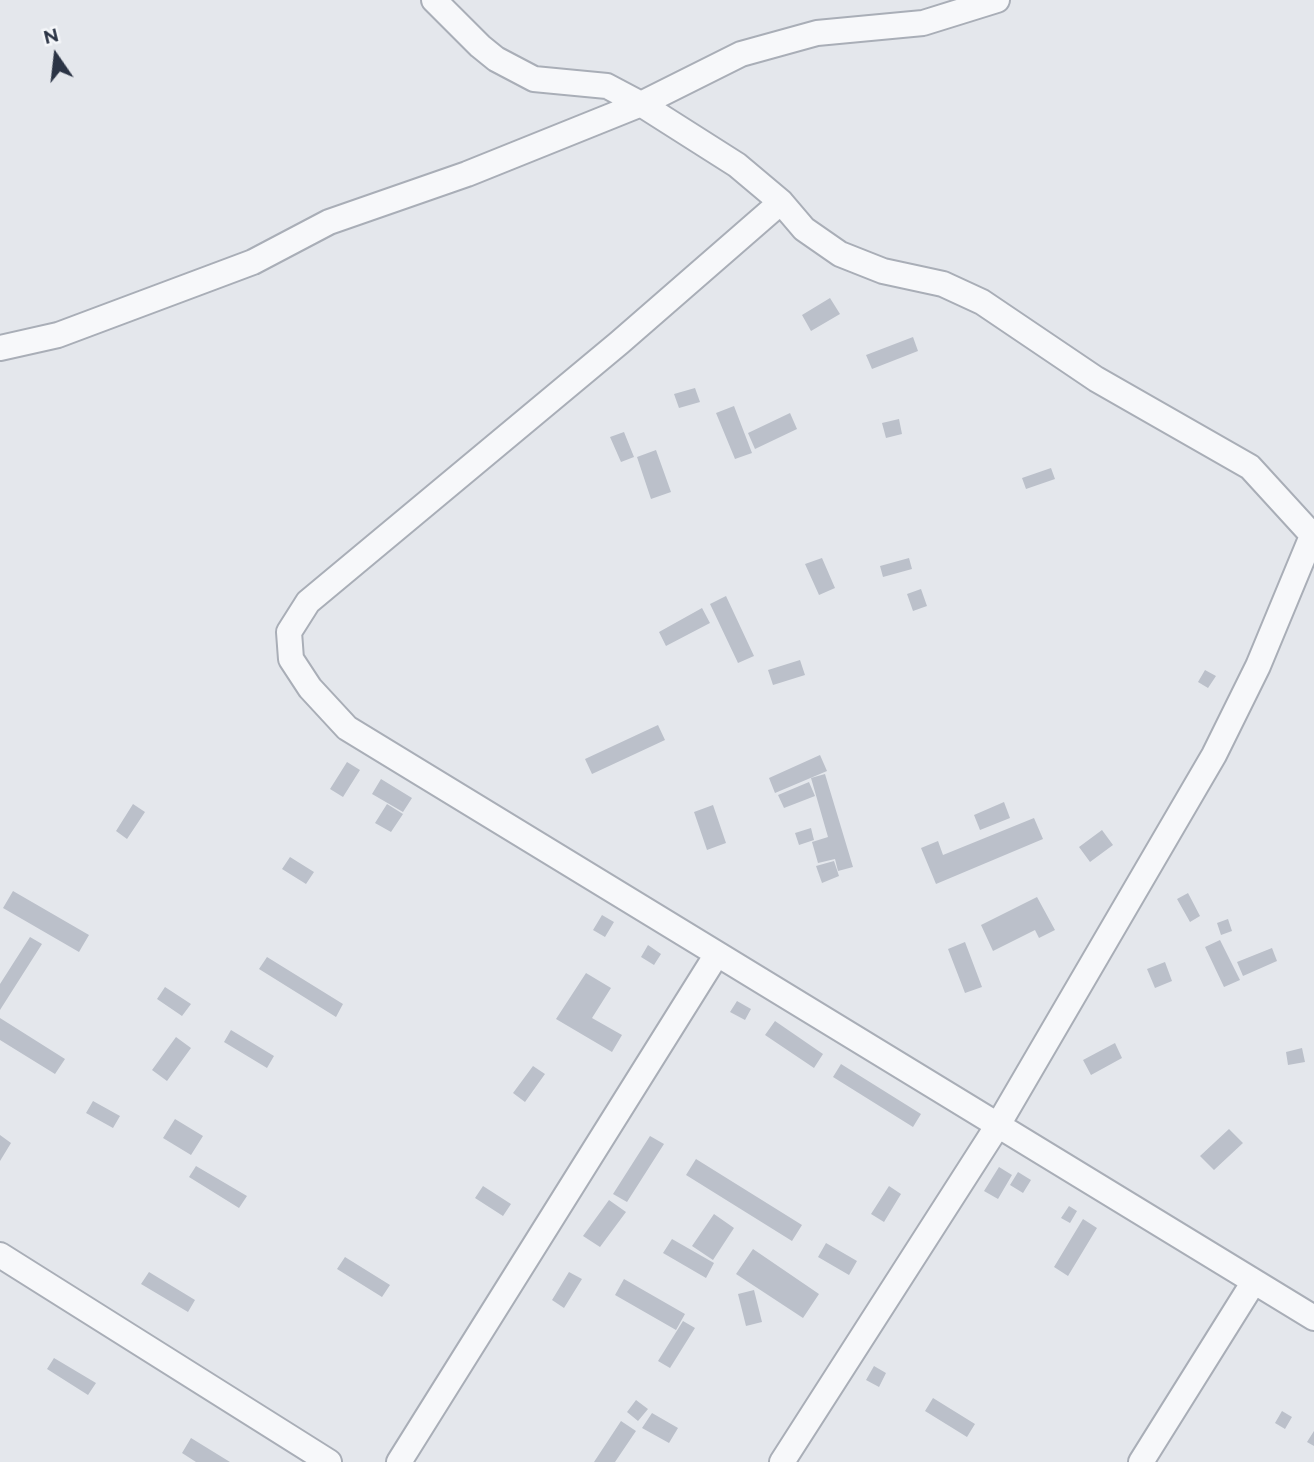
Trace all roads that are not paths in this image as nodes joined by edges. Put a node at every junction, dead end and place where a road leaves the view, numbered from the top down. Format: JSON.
{"nodes":[{"id":1,"x":434,"y":0,"type":"edge"},
{"id":2,"x":997,"y":0,"type":"edge"},
{"id":3,"x":641,"y":104,"type":"junction"},
{"id":4,"x":781,"y":202,"type":"junction"},
{"id":5,"x":0,"y":348,"type":"edge"},
{"id":6,"x":1313,"y":534,"type":"edge"},
{"id":7,"x":717,"y":954,"type":"junction"},
{"id":8,"x":998,"y":1125,"type":"junction"},
{"id":9,"x":0,"y":1255,"type":"edge"},
{"id":10,"x":1253,"y":1283,"type":"junction"},
{"id":11,"x":1314,"y":1318,"type":"edge"},
{"id":12,"x":329,"y":1462,"type":"edge"},
{"id":13,"x":399,"y":1462,"type":"edge"},
{"id":14,"x":782,"y":1462,"type":"edge"},
{"id":15,"x":1141,"y":1462,"type":"edge"}],
"edges":[{"from":1,"to":3,"type":"street"},
{"from":2,"to":3,"type":"street"},
{"from":3,"to":4,"type":"street"},
{"from":3,"to":5,"type":"street"},
{"from":4,"to":6,"type":"street"},
{"from":4,"to":7,"type":"street"},
{"from":6,"to":8,"type":"street"},
{"from":7,"to":8,"type":"street"},
{"from":7,"to":13,"type":"street"},
{"from":8,"to":10,"type":"street"},
{"from":8,"to":14,"type":"street"},
{"from":9,"to":12,"type":"street"},
{"from":10,"to":11,"type":"street"},
{"from":10,"to":15,"type":"street"}]}
